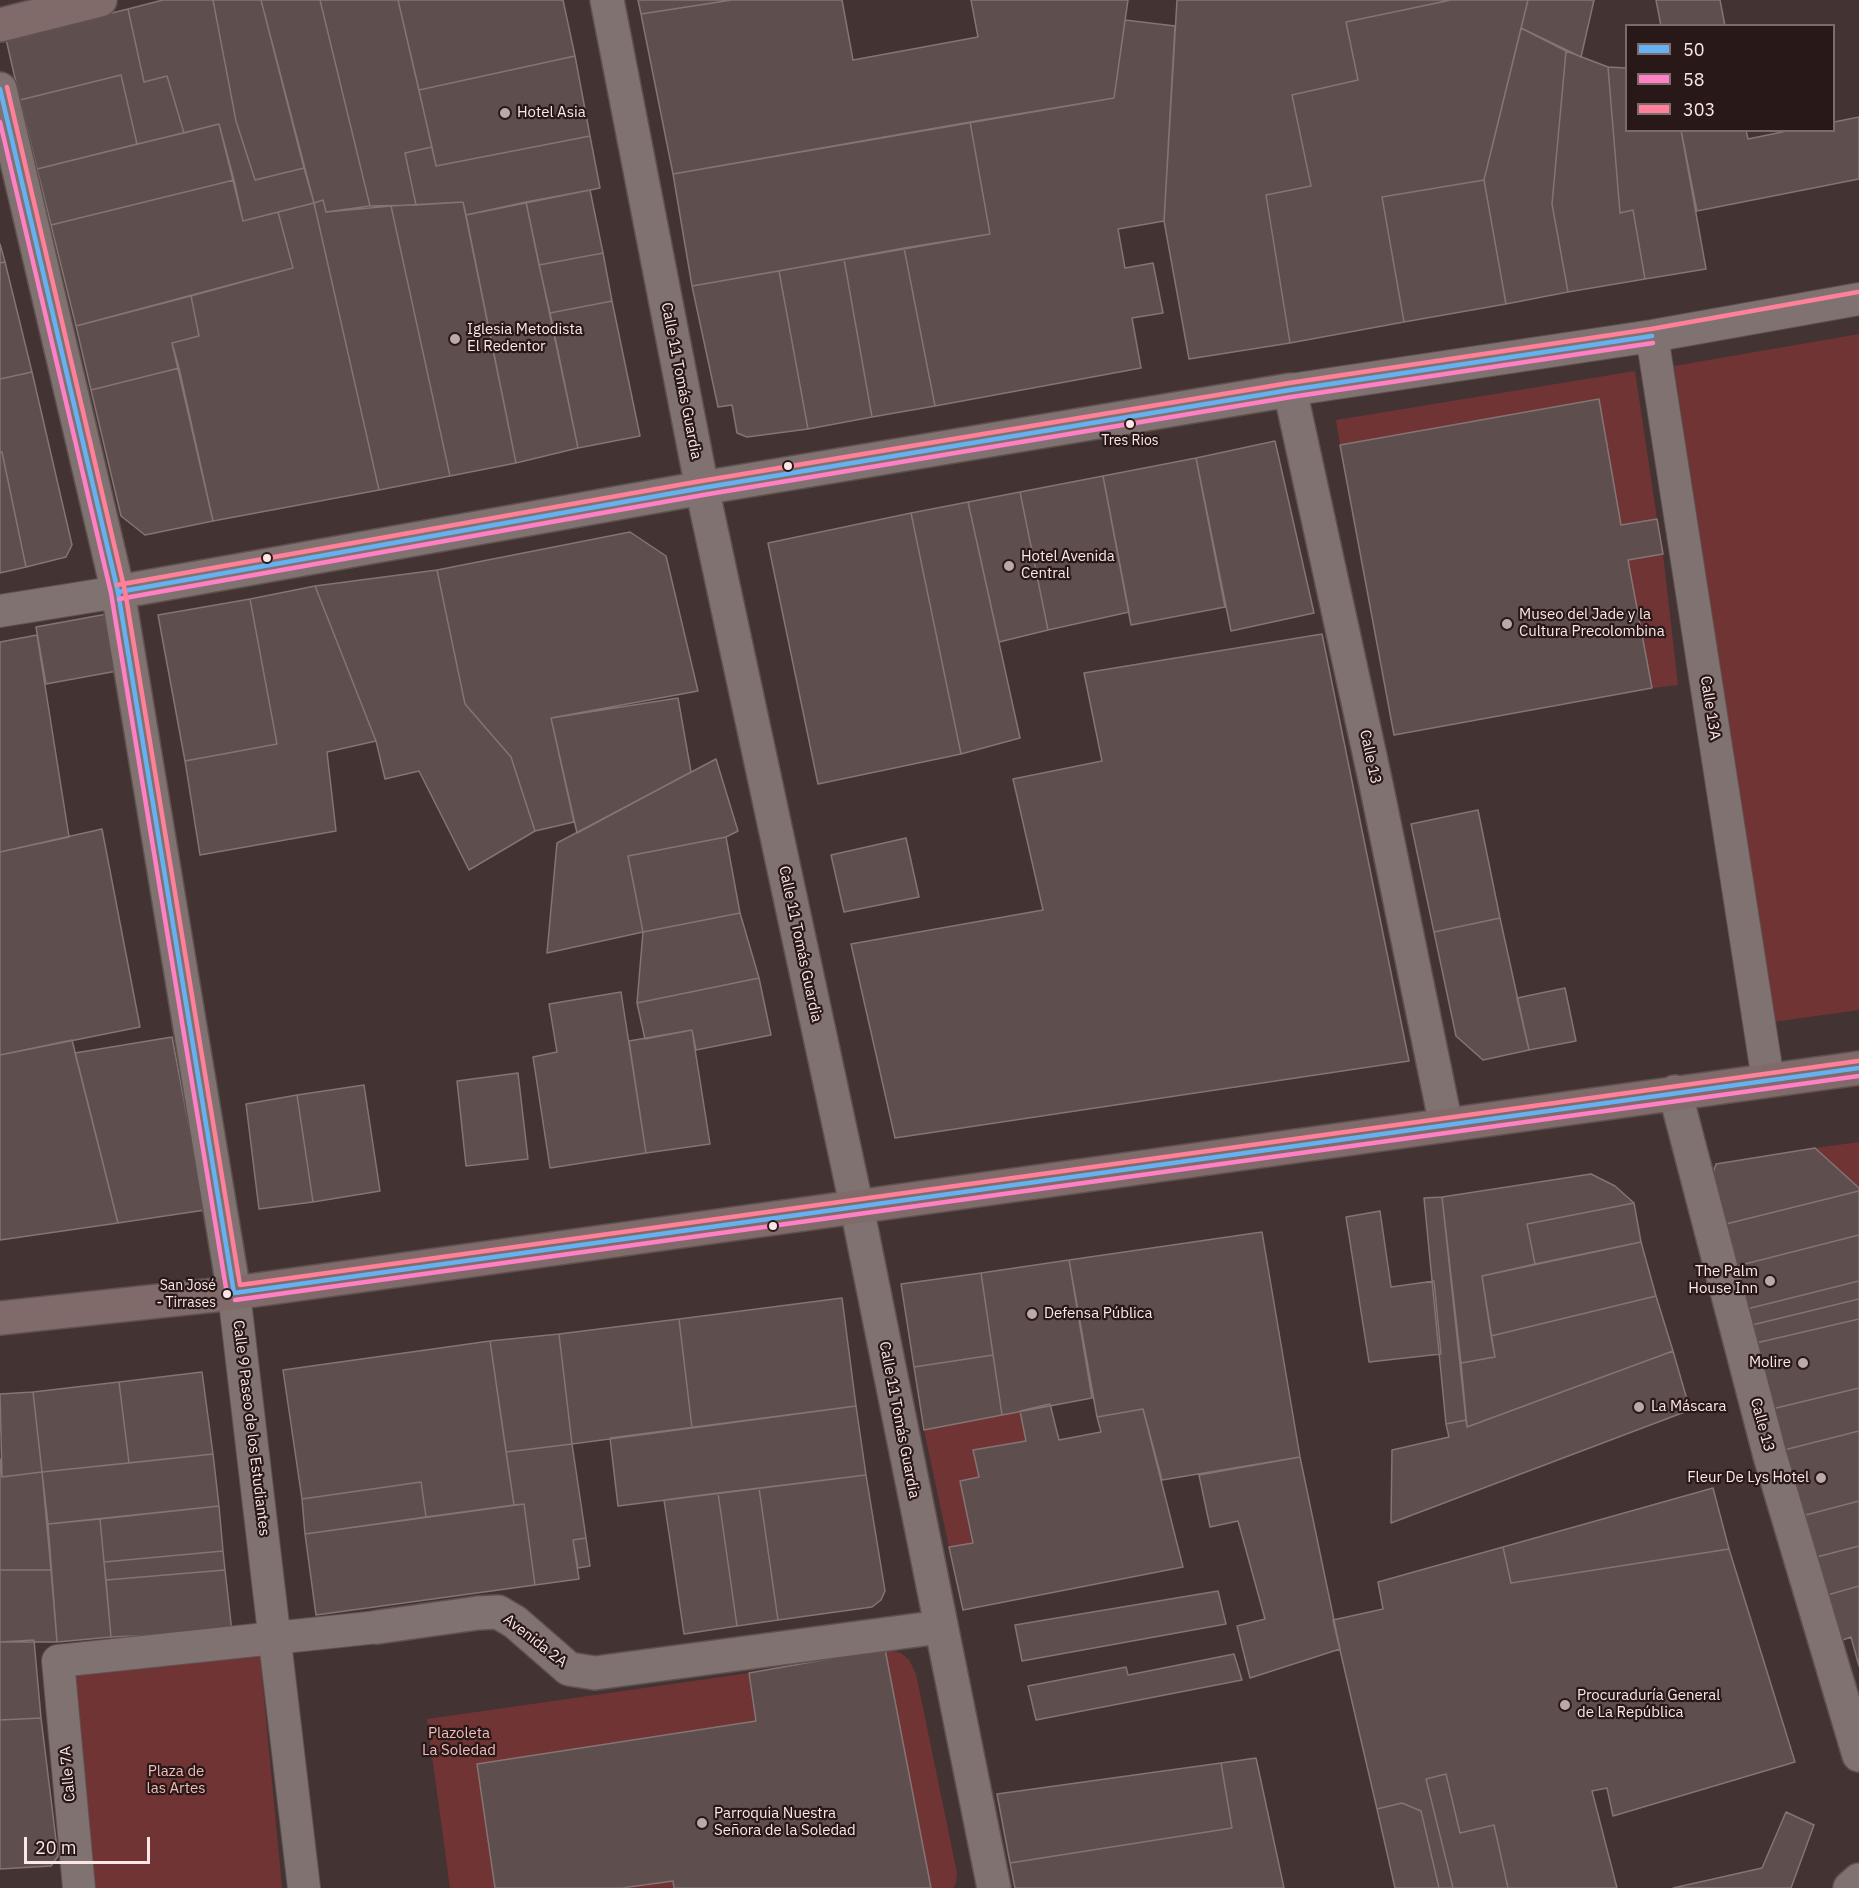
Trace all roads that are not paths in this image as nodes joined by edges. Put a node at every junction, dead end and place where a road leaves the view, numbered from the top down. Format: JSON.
{"nodes":[{"id":1,"x":100,"y":0,"type":"edge"},
{"id":2,"x":607,"y":0,"type":"edge"},
{"id":3,"x":0,"y":25,"type":"edge"},
{"id":4,"x":0,"y":89,"type":"edge"},
{"id":5,"x":1859,"y":299,"type":"edge"},
{"id":6,"x":1652,"y":336,"type":"junction"},
{"id":7,"x":1290,"y":390,"type":"junction"},
{"id":8,"x":702,"y":488,"type":"junction"},
{"id":9,"x":118,"y":592,"type":"junction"},
{"id":10,"x":0,"y":611,"type":"edge"},
{"id":11,"x":1859,"y":1068,"type":"edge"},
{"id":12,"x":1768,"y":1080,"type":"junction"},
{"id":13,"x":1675,"y":1092,"type":"junction"},
{"id":14,"x":1446,"y":1125,"type":"junction"},
{"id":15,"x":857,"y":1208,"type":"junction"},
{"id":16,"x":234,"y":1293,"type":"junction"},
{"id":17,"x":0,"y":1318,"type":"edge"},
{"id":18,"x":378,"y":1627,"type":"joint"},
{"id":19,"x":940,"y":1627,"type":"junction"},
{"id":20,"x":276,"y":1639,"type":"junction"},
{"id":21,"x":58,"y":1661,"type":"joint"},
{"id":22,"x":1859,"y":1755,"type":"edge"},
{"id":23,"x":1859,"y":1880,"type":"edge"},
{"id":24,"x":72,"y":1887,"type":"edge"},
{"id":25,"x":304,"y":1888,"type":"edge"},
{"id":26,"x":994,"y":1888,"type":"edge"},
{"id":27,"x":1850,"y":1888,"type":"edge"}],
"edges":[{"from":1,"to":3,"type":"highway"},
{"from":2,"to":8,"type":"street","name":"Calle 11 Tomás Guardia"},
{"from":4,"to":9,"type":"street","name":"Calle 9 Paseo de los Estudiantes"},
{"from":5,"to":6,"type":"street"},
{"from":6,"to":7,"type":"street"},
{"from":6,"to":12,"type":"street","name":"Calle 13A"},
{"from":7,"to":8,"type":"street"},
{"from":7,"to":14,"type":"street","name":"Calle 13"},
{"from":8,"to":9,"type":"street"},
{"from":8,"to":15,"type":"street","name":"Calle 11 Tomás Guardia"},
{"from":9,"to":10,"type":"street"},
{"from":9,"to":16,"type":"street","name":"Calle 9 Paseo de los Estudiantes"},
{"from":11,"to":12,"type":"highway"},
{"from":12,"to":13,"type":"highway"},
{"from":13,"to":14,"type":"highway"},
{"from":13,"to":22,"type":"street","name":"Calle 13"},
{"from":14,"to":15,"type":"highway"},
{"from":15,"to":16,"type":"highway"},
{"from":15,"to":19,"type":"street","name":"Calle 11 Tomás Guardia"},
{"from":16,"to":17,"type":"highway"},
{"from":16,"to":20,"type":"street","name":"Calle 9 Paseo de los Estudiantes"},
{"from":18,"to":19,"type":"street","name":"Avenida 2A"},
{"from":18,"to":20,"type":"street","name":"Avenida 2A"},
{"from":19,"to":26,"type":"street","name":"Calle 11 Tomás Guardia"},
{"from":20,"to":21,"type":"street","name":"Avenida 2A"},
{"from":20,"to":25,"type":"street","name":"Calle 9 Paseo de los Estudiantes"},
{"from":21,"to":24,"type":"street","name":"Calle 7A"},
{"from":23,"to":27,"type":"street"}]}
